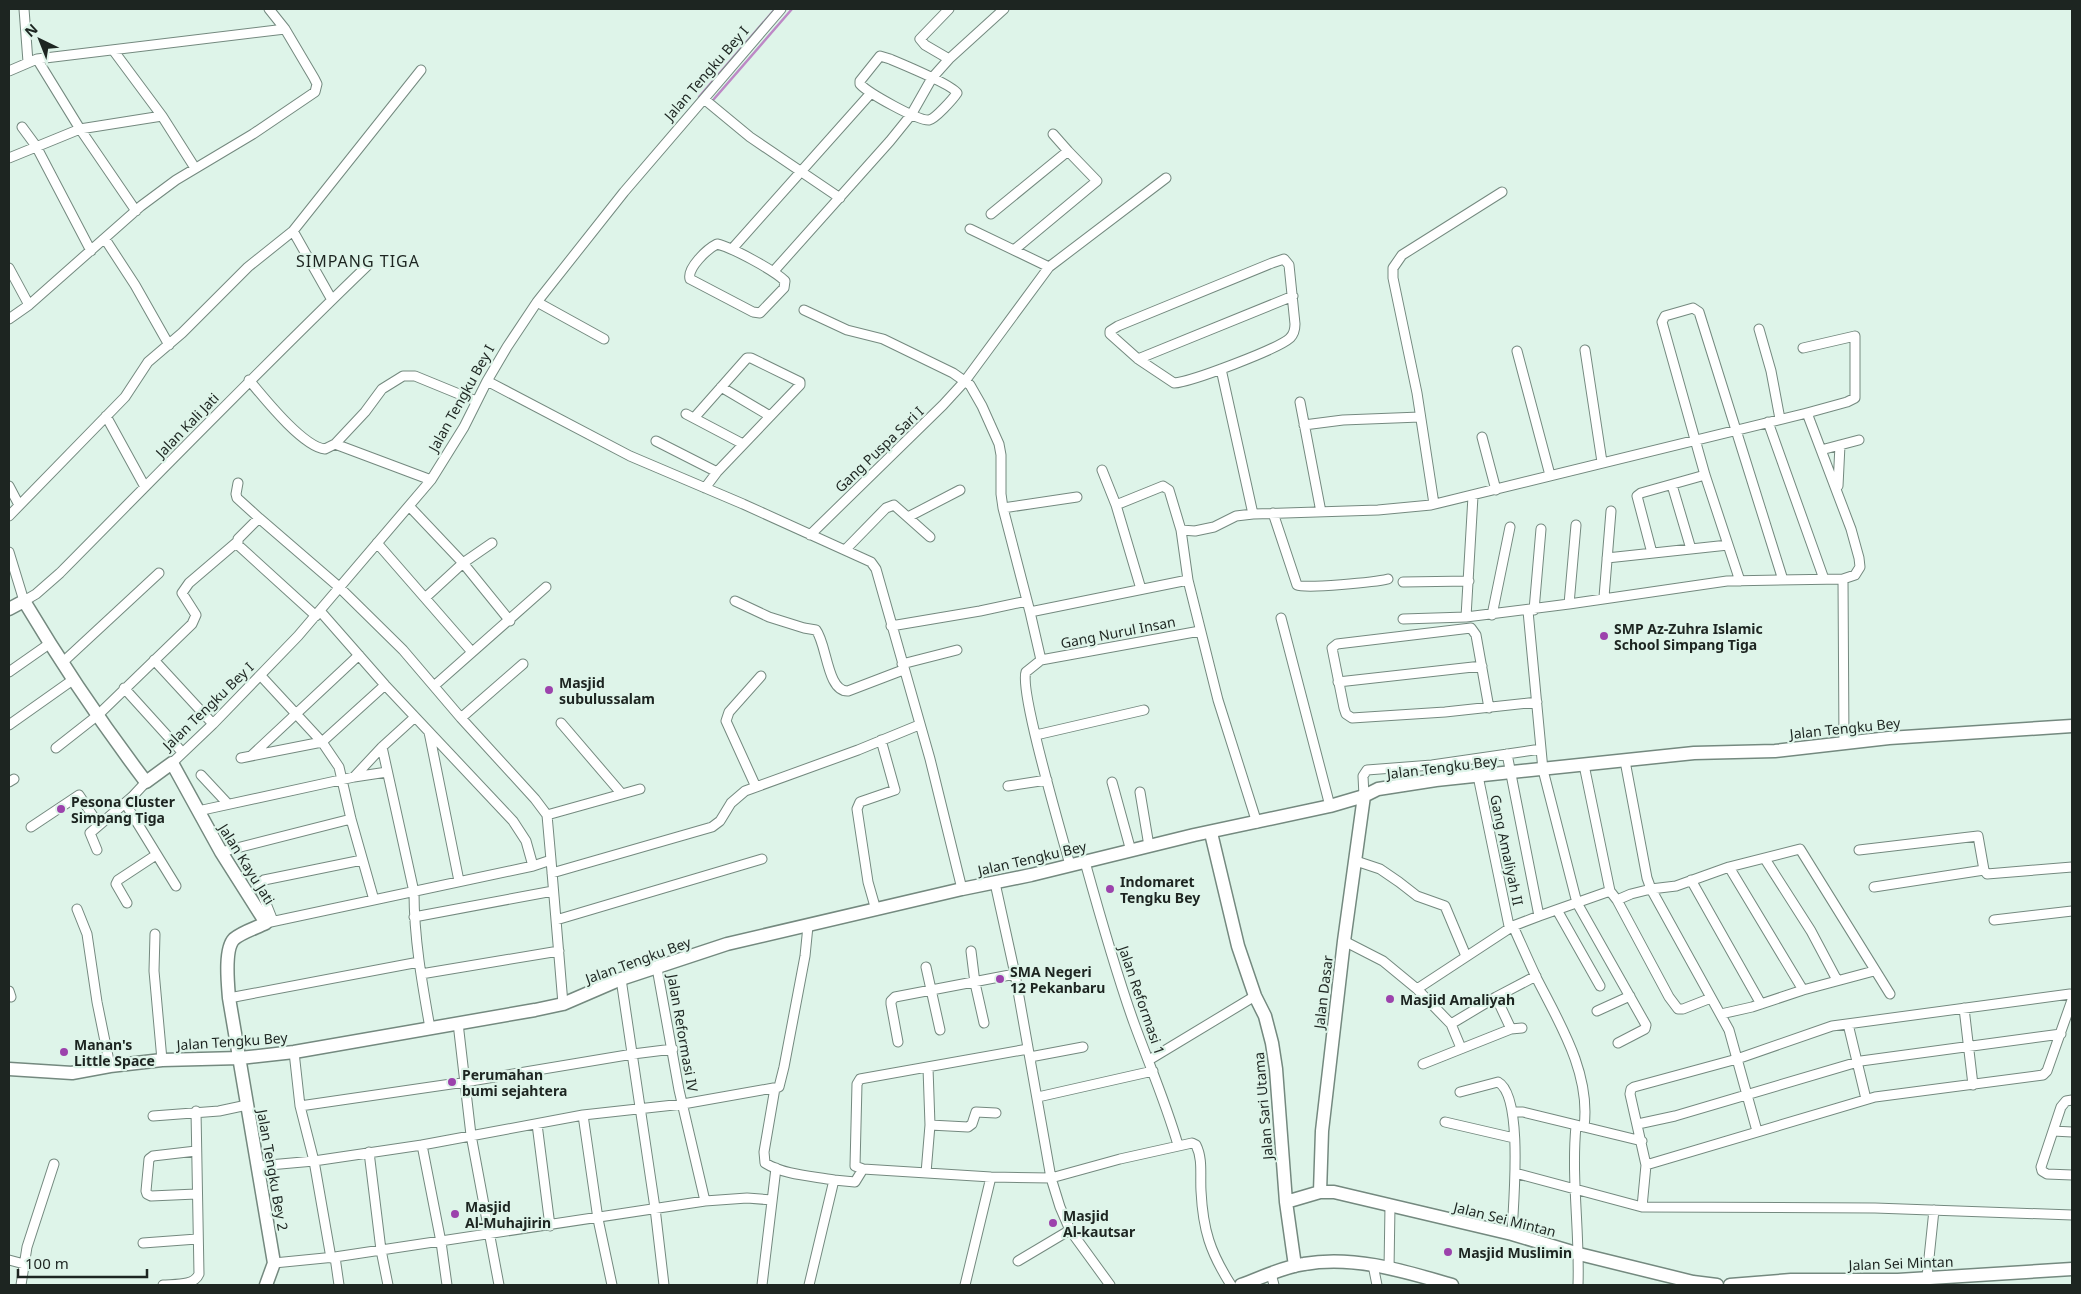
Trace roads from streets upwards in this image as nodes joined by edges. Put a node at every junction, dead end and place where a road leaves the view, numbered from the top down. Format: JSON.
{"nodes":[{"id":1,"x":24,"y":9,"type":"edge"},
{"id":2,"x":269,"y":9,"type":"edge"},
{"id":3,"x":781,"y":9,"type":"edge"},
{"id":4,"x":949,"y":9,"type":"edge"},
{"id":5,"x":1004,"y":9,"type":"edge"},
{"id":6,"x":285,"y":29,"type":"junction"},
{"id":7,"x":113,"y":50,"type":"junction"},
{"id":8,"x":37,"y":59,"type":"junction"},
{"id":9,"x":949,"y":59,"type":"junction"},
{"id":10,"x":28,"y":62,"type":"junction"},
{"id":11,"x":421,"y":70,"type":"dead end"},
{"id":12,"x":9,"y":71,"type":"edge"},
{"id":13,"x":932,"y":78,"type":"junction"},
{"id":14,"x":871,"y":93,"type":"junction"},
{"id":15,"x":704,"y":99,"type":"junction"},
{"id":16,"x":162,"y":116,"type":"junction"},
{"id":17,"x":910,"y":116,"type":"junction"},
{"id":18,"x":22,"y":127,"type":"dead end"},
{"id":19,"x":80,"y":129,"type":"junction"},
{"id":20,"x":1053,"y":134,"type":"dead end"},
{"id":21,"x":36,"y":146,"type":"junction"},
{"id":22,"x":1068,"y":151,"type":"junction"},
{"id":23,"x":9,"y":158,"type":"edge"},
{"id":24,"x":195,"y":168,"type":"junction"},
{"id":25,"x":800,"y":172,"type":"junction"},
{"id":26,"x":1166,"y":178,"type":"dead end"},
{"id":27,"x":1502,"y":192,"type":"dead end"},
{"id":28,"x":840,"y":198,"type":"junction"},
{"id":29,"x":136,"y":211,"type":"junction"},
{"id":30,"x":991,"y":214,"type":"dead end"},
{"id":31,"x":970,"y":229,"type":"dead end"},
{"id":32,"x":293,"y":231,"type":"junction"},
{"id":33,"x":105,"y":239,"type":"junction"},
{"id":34,"x":732,"y":249,"type":"junction"},
{"id":35,"x":1014,"y":250,"type":"junction"},
{"id":36,"x":91,"y":251,"type":"junction"},
{"id":37,"x":367,"y":266,"type":"dead end"},
{"id":38,"x":1049,"y":267,"type":"junction"},
{"id":39,"x":9,"y":268,"type":"edge"},
{"id":40,"x":773,"y":272,"type":"junction"},
{"id":41,"x":1293,"y":296,"type":"junction"},
{"id":42,"x":332,"y":300,"type":"junction"},
{"id":43,"x":536,"y":302,"type":"junction"},
{"id":44,"x":29,"y":305,"type":"junction"},
{"id":45,"x":804,"y":310,"type":"dead end"},
{"id":46,"x":9,"y":319,"type":"edge"},
{"id":47,"x":1758,"y":329,"type":"dead end"},
{"id":48,"x":604,"y":339,"type":"dead end"},
{"id":49,"x":169,"y":345,"type":"junction"},
{"id":50,"x":1803,"y":348,"type":"dead end"},
{"id":51,"x":1585,"y":350,"type":"dead end"},
{"id":52,"x":1517,"y":351,"type":"dead end"},
{"id":53,"x":1138,"y":359,"type":"junction"},
{"id":54,"x":1221,"y":369,"type":"junction"},
{"id":55,"x":249,"y":380,"type":"junction"},
{"id":56,"x":487,"y":381,"type":"junction"},
{"id":57,"x":965,"y":381,"type":"junction"},
{"id":58,"x":721,"y":387,"type":"junction"},
{"id":59,"x":476,"y":401,"type":"junction"},
{"id":60,"x":1300,"y":402,"type":"dead end"},
{"id":61,"x":1807,"y":413,"type":"junction"},
{"id":62,"x":106,"y":416,"type":"junction"},
{"id":63,"x":770,"y":416,"type":"junction"},
{"id":64,"x":1420,"y":417,"type":"junction"},
{"id":65,"x":1780,"y":419,"type":"junction"},
{"id":66,"x":1768,"y":422,"type":"junction"},
{"id":67,"x":1304,"y":425,"type":"junction"},
{"id":68,"x":1735,"y":430,"type":"junction"},
{"id":69,"x":1482,"y":437,"type":"dead end"},
{"id":70,"x":1696,"y":439,"type":"junction"},
{"id":71,"x":656,"y":440,"type":"dead end"},
{"id":72,"x":1859,"y":440,"type":"dead end"},
{"id":73,"x":335,"y":444,"type":"junction"},
{"id":74,"x":743,"y":444,"type":"junction"},
{"id":75,"x":1840,"y":445,"type":"junction"},
{"id":76,"x":1821,"y":450,"type":"junction"},
{"id":77,"x":1602,"y":462,"type":"junction"},
{"id":78,"x":1102,"y":470,"type":"dead end"},
{"id":79,"x":717,"y":472,"type":"junction"},
{"id":80,"x":1550,"y":475,"type":"junction"},
{"id":81,"x":1705,"y":475,"type":"junction"},
{"id":82,"x":431,"y":480,"type":"junction"},
{"id":83,"x":238,"y":483,"type":"dead end"},
{"id":84,"x":1672,"y":485,"type":"junction"},
{"id":85,"x":9,"y":486,"type":"edge"},
{"id":86,"x":145,"y":487,"type":"junction"},
{"id":87,"x":705,"y":488,"type":"junction"},
{"id":88,"x":960,"y":490,"type":"dead end"},
{"id":89,"x":1496,"y":490,"type":"junction"},
{"id":90,"x":1838,"y":491,"type":"junction"},
{"id":91,"x":1473,"y":496,"type":"junction"},
{"id":92,"x":1077,"y":497,"type":"dead end"},
{"id":93,"x":1434,"y":504,"type":"junction"},
{"id":94,"x":19,"y":505,"type":"junction"},
{"id":95,"x":1116,"y":505,"type":"junction"},
{"id":96,"x":409,"y":506,"type":"junction"},
{"id":97,"x":1003,"y":508,"type":"junction"},
{"id":98,"x":1611,"y":511,"type":"dead end"},
{"id":99,"x":1321,"y":512,"type":"junction"},
{"id":100,"x":1273,"y":513,"type":"junction"},
{"id":101,"x":1253,"y":514,"type":"junction"},
{"id":102,"x":9,"y":516,"type":"edge"},
{"id":103,"x":908,"y":517,"type":"junction"},
{"id":104,"x":259,"y":518,"type":"junction"},
{"id":105,"x":1576,"y":525,"type":"dead end"},
{"id":106,"x":1510,"y":527,"type":"dead end"},
{"id":107,"x":1542,"y":529,"type":"dead end"},
{"id":108,"x":1181,"y":530,"type":"junction"},
{"id":109,"x":810,"y":535,"type":"junction"},
{"id":110,"x":930,"y":536,"type":"dead end"},
{"id":111,"x":237,"y":542,"type":"junction"},
{"id":112,"x":492,"y":543,"type":"dead end"},
{"id":113,"x":377,"y":544,"type":"junction"},
{"id":114,"x":1728,"y":545,"type":"junction"},
{"id":115,"x":846,"y":549,"type":"junction"},
{"id":116,"x":1691,"y":549,"type":"junction"},
{"id":117,"x":9,"y":552,"type":"edge"},
{"id":118,"x":1652,"y":553,"type":"junction"},
{"id":119,"x":1607,"y":558,"type":"junction"},
{"id":120,"x":463,"y":563,"type":"junction"},
{"id":121,"x":158,"y":573,"type":"dead end"},
{"id":122,"x":1388,"y":579,"type":"dead end"},
{"id":123,"x":1824,"y":579,"type":"junction"},
{"id":124,"x":1842,"y":579,"type":"junction"},
{"id":125,"x":1188,"y":580,"type":"junction"},
{"id":126,"x":1783,"y":580,"type":"junction"},
{"id":127,"x":1469,"y":581,"type":"junction"},
{"id":128,"x":1740,"y":581,"type":"junction"},
{"id":129,"x":1403,"y":582,"type":"dead end"},
{"id":130,"x":546,"y":587,"type":"dead end"},
{"id":131,"x":339,"y":588,"type":"junction"},
{"id":132,"x":1141,"y":589,"type":"junction"},
{"id":133,"x":426,"y":598,"type":"junction"},
{"id":134,"x":1604,"y":598,"type":"junction"},
{"id":135,"x":24,"y":601,"type":"junction"},
{"id":136,"x":735,"y":601,"type":"dead end"},
{"id":137,"x":1027,"y":601,"type":"junction"},
{"id":138,"x":1569,"y":604,"type":"junction"},
{"id":139,"x":9,"y":609,"type":"edge"},
{"id":140,"x":1531,"y":610,"type":"junction"},
{"id":141,"x":1030,"y":612,"type":"junction"},
{"id":142,"x":318,"y":614,"type":"junction"},
{"id":143,"x":1492,"y":615,"type":"junction"},
{"id":144,"x":1466,"y":617,"type":"junction"},
{"id":145,"x":1281,"y":618,"type":"dead end"},
{"id":146,"x":1403,"y":619,"type":"dead end"},
{"id":147,"x":510,"y":621,"type":"junction"},
{"id":148,"x":891,"y":626,"type":"junction"},
{"id":149,"x":1200,"y":630,"type":"junction"},
{"id":150,"x":49,"y":644,"type":"junction"},
{"id":151,"x":957,"y":650,"type":"dead end"},
{"id":152,"x":472,"y":652,"type":"junction"},
{"id":153,"x":359,"y":655,"type":"junction"},
{"id":154,"x":154,"y":660,"type":"junction"},
{"id":155,"x":1041,"y":660,"type":"junction"},
{"id":156,"x":64,"y":662,"type":"junction"},
{"id":157,"x":523,"y":664,"type":"dead end"},
{"id":158,"x":1482,"y":666,"type":"junction"},
{"id":159,"x":902,"y":667,"type":"junction"},
{"id":160,"x":9,"y":672,"type":"edge"},
{"id":161,"x":261,"y":676,"type":"junction"},
{"id":162,"x":761,"y":676,"type":"dead end"},
{"id":163,"x":74,"y":679,"type":"junction"},
{"id":164,"x":1338,"y":682,"type":"junction"},
{"id":165,"x":385,"y":685,"type":"junction"},
{"id":166,"x":434,"y":686,"type":"junction"},
{"id":167,"x":124,"y":688,"type":"junction"},
{"id":168,"x":1536,"y":702,"type":"junction"},
{"id":169,"x":1489,"y":708,"type":"junction"},
{"id":170,"x":1144,"y":710,"type":"dead end"},
{"id":171,"x":295,"y":714,"type":"junction"},
{"id":172,"x":98,"y":716,"type":"junction"},
{"id":173,"x":415,"y":716,"type":"junction"},
{"id":174,"x":461,"y":718,"type":"junction"},
{"id":175,"x":561,"y":723,"type":"dead end"},
{"id":176,"x":214,"y":724,"type":"junction"},
{"id":177,"x":9,"y":725,"type":"edge"},
{"id":178,"x":919,"y":725,"type":"junction"},
{"id":179,"x":2072,"y":726,"type":"edge"},
{"id":180,"x":429,"y":732,"type":"junction"},
{"id":181,"x":1036,"y":735,"type":"junction"},
{"id":182,"x":881,"y":740,"type":"junction"},
{"id":183,"x":322,"y":742,"type":"junction"},
{"id":184,"x":1844,"y":743,"type":"junction"},
{"id":185,"x":382,"y":747,"type":"junction"},
{"id":186,"x":56,"y":748,"type":"dead end"},
{"id":187,"x":1541,"y":749,"type":"junction"},
{"id":188,"x":182,"y":752,"type":"junction"},
{"id":189,"x":1507,"y":754,"type":"junction"},
{"id":190,"x":251,"y":757,"type":"junction"},
{"id":191,"x":241,"y":758,"type":"dead end"},
{"id":192,"x":1624,"y":761,"type":"junction"},
{"id":193,"x":172,"y":762,"type":"junction"},
{"id":194,"x":1584,"y":765,"type":"junction"},
{"id":195,"x":1543,"y":770,"type":"junction"},
{"id":196,"x":387,"y":772,"type":"junction"},
{"id":197,"x":1510,"y":774,"type":"junction"},
{"id":198,"x":201,"y":775,"type":"dead end"},
{"id":199,"x":1478,"y":776,"type":"junction"},
{"id":200,"x":354,"y":777,"type":"junction"},
{"id":201,"x":343,"y":780,"type":"junction"},
{"id":202,"x":1047,"y":780,"type":"junction"},
{"id":203,"x":146,"y":782,"type":"junction"},
{"id":204,"x":1112,"y":782,"type":"dead end"},
{"id":205,"x":756,"y":786,"type":"junction"},
{"id":206,"x":1008,"y":786,"type":"dead end"},
{"id":207,"x":640,"y":789,"type":"dead end"},
{"id":208,"x":1140,"y":792,"type":"dead end"},
{"id":209,"x":621,"y":793,"type":"junction"},
{"id":210,"x":1364,"y":796,"type":"junction"},
{"id":211,"x":125,"y":803,"type":"junction"},
{"id":212,"x":228,"y":804,"type":"junction"},
{"id":213,"x":1330,"y":806,"type":"junction"},
{"id":214,"x":198,"y":811,"type":"junction"},
{"id":215,"x":547,"y":815,"type":"junction"},
{"id":216,"x":351,"y":820,"type":"junction"},
{"id":217,"x":1257,"y":823,"type":"junction"},
{"id":218,"x":99,"y":825,"type":"junction"},
{"id":219,"x":31,"y":827,"type":"dead end"},
{"id":220,"x":1211,"y":833,"type":"junction"},
{"id":221,"x":1149,"y":846,"type":"junction"},
{"id":222,"x":97,"y":850,"type":"dead end"},
{"id":223,"x":1859,"y":850,"type":"dead end"},
{"id":224,"x":1131,"y":851,"type":"junction"},
{"id":225,"x":221,"y":852,"type":"junction"},
{"id":226,"x":156,"y":855,"type":"junction"},
{"id":227,"x":762,"y":859,"type":"dead end"},
{"id":228,"x":1765,"y":859,"type":"junction"},
{"id":229,"x":362,"y":860,"type":"junction"},
{"id":230,"x":550,"y":860,"type":"junction"},
{"id":231,"x":1356,"y":861,"type":"junction"},
{"id":232,"x":1085,"y":862,"type":"junction"},
{"id":233,"x":1070,"y":865,"type":"junction"},
{"id":234,"x":533,"y":866,"type":"junction"},
{"id":235,"x":1729,"y":867,"type":"junction"},
{"id":236,"x":2072,"y":867,"type":"edge"},
{"id":237,"x":1984,"y":870,"type":"junction"},
{"id":238,"x":552,"y":873,"type":"junction"},
{"id":239,"x":1691,"y":880,"type":"junction"},
{"id":240,"x":459,"y":881,"type":"junction"},
{"id":241,"x":995,"y":883,"type":"junction"},
{"id":242,"x":176,"y":886,"type":"dead end"},
{"id":243,"x":1874,"y":887,"type":"dead end"},
{"id":244,"x":962,"y":889,"type":"junction"},
{"id":245,"x":1651,"y":889,"type":"junction"},
{"id":246,"x":554,"y":891,"type":"junction"},
{"id":247,"x":414,"y":892,"type":"junction"},
{"id":248,"x":1610,"y":892,"type":"junction"},
{"id":249,"x":374,"y":900,"type":"junction"},
{"id":250,"x":1617,"y":900,"type":"junction"},
{"id":251,"x":127,"y":903,"type":"dead end"},
{"id":252,"x":1578,"y":903,"type":"junction"},
{"id":253,"x":77,"y":909,"type":"dead end"},
{"id":254,"x":876,"y":910,"type":"junction"},
{"id":255,"x":1557,"y":910,"type":"junction"},
{"id":256,"x":2072,"y":911,"type":"edge"},
{"id":257,"x":414,"y":916,"type":"junction"},
{"id":258,"x":1539,"y":916,"type":"junction"},
{"id":259,"x":556,"y":920,"type":"junction"},
{"id":260,"x":1994,"y":920,"type":"dead end"},
{"id":261,"x":269,"y":922,"type":"junction"},
{"id":262,"x":808,"y":926,"type":"junction"},
{"id":263,"x":1513,"y":926,"type":"junction"},
{"id":264,"x":155,"y":934,"type":"dead end"},
{"id":265,"x":1344,"y":940,"type":"junction"},
{"id":266,"x":971,"y":951,"type":"dead end"},
{"id":267,"x":559,"y":952,"type":"junction"},
{"id":268,"x":1466,"y":956,"type":"junction"},
{"id":269,"x":419,"y":962,"type":"junction"},
{"id":270,"x":926,"y":967,"type":"dead end"},
{"id":271,"x":657,"y":968,"type":"junction"},
{"id":272,"x":1874,"y":971,"type":"junction"},
{"id":273,"x":421,"y":974,"type":"junction"},
{"id":274,"x":1016,"y":974,"type":"junction"},
{"id":275,"x":1536,"y":976,"type":"junction"},
{"id":276,"x":621,"y":979,"type":"junction"},
{"id":277,"x":1837,"y":980,"type":"junction"},
{"id":278,"x":975,"y":983,"type":"junction"},
{"id":279,"x":1600,"y":986,"type":"dead end"},
{"id":280,"x":1417,"y":989,"type":"junction"},
{"id":281,"x":931,"y":990,"type":"junction"},
{"id":282,"x":1802,"y":990,"type":"junction"},
{"id":283,"x":1890,"y":994,"type":"dead end"},
{"id":284,"x":1255,"y":996,"type":"junction"},
{"id":285,"x":1630,"y":996,"type":"junction"},
{"id":286,"x":2072,"y":996,"type":"edge"},
{"id":287,"x":1496,"y":997,"type":"junction"},
{"id":288,"x":229,"y":998,"type":"junction"},
{"id":289,"x":1711,"y":998,"type":"junction"},
{"id":290,"x":2072,"y":1000,"type":"edge"},
{"id":291,"x":563,"y":1004,"type":"junction"},
{"id":292,"x":1761,"y":1004,"type":"junction"},
{"id":293,"x":1964,"y":1008,"type":"junction"},
{"id":294,"x":1597,"y":1010,"type":"dead end"},
{"id":295,"x":1721,"y":1014,"type":"junction"},
{"id":296,"x":458,"y":1022,"type":"junction"},
{"id":297,"x":984,"y":1023,"type":"dead end"},
{"id":298,"x":1451,"y":1024,"type":"junction"},
{"id":299,"x":1848,"y":1024,"type":"junction"},
{"id":300,"x":430,"y":1028,"type":"junction"},
{"id":301,"x":1522,"y":1028,"type":"dead end"},
{"id":302,"x":1511,"y":1029,"type":"junction"},
{"id":303,"x":940,"y":1030,"type":"dead end"},
{"id":304,"x":2060,"y":1034,"type":"junction"},
{"id":305,"x":898,"y":1042,"type":"dead end"},
{"id":306,"x":1618,"y":1043,"type":"dead end"},
{"id":307,"x":1968,"y":1046,"type":"junction"},
{"id":308,"x":1084,"y":1047,"type":"dead end"},
{"id":309,"x":1461,"y":1048,"type":"junction"},
{"id":310,"x":673,"y":1049,"type":"junction"},
{"id":311,"x":294,"y":1052,"type":"junction"},
{"id":312,"x":1029,"y":1053,"type":"junction"},
{"id":313,"x":632,"y":1054,"type":"junction"},
{"id":314,"x":240,"y":1058,"type":"junction"},
{"id":315,"x":1737,"y":1059,"type":"junction"},
{"id":316,"x":162,"y":1060,"type":"junction"},
{"id":317,"x":1149,"y":1060,"type":"junction"},
{"id":318,"x":1856,"y":1062,"type":"junction"},
{"id":319,"x":1423,"y":1064,"type":"dead end"},
{"id":320,"x":110,"y":1066,"type":"junction"},
{"id":321,"x":928,"y":1068,"type":"junction"},
{"id":322,"x":9,"y":1069,"type":"edge"},
{"id":323,"x":1153,"y":1072,"type":"junction"},
{"id":324,"x":465,"y":1082,"type":"junction"},
{"id":325,"x":1973,"y":1085,"type":"junction"},
{"id":326,"x":776,"y":1088,"type":"junction"},
{"id":327,"x":1460,"y":1092,"type":"dead end"},
{"id":328,"x":1747,"y":1095,"type":"junction"},
{"id":329,"x":1038,"y":1097,"type":"junction"},
{"id":330,"x":1866,"y":1099,"type":"junction"},
{"id":331,"x":2072,"y":1100,"type":"edge"},
{"id":332,"x":247,"y":1104,"type":"junction"},
{"id":333,"x":683,"y":1104,"type":"junction"},
{"id":334,"x":300,"y":1106,"type":"junction"},
{"id":335,"x":640,"y":1108,"type":"junction"},
{"id":336,"x":196,"y":1111,"type":"junction"},
{"id":337,"x":1513,"y":1112,"type":"junction"},
{"id":338,"x":996,"y":1113,"type":"dead end"},
{"id":339,"x":583,"y":1115,"type":"junction"},
{"id":340,"x":153,"y":1116,"type":"dead end"},
{"id":341,"x":1445,"y":1122,"type":"dead end"},
{"id":342,"x":537,"y":1124,"type":"junction"},
{"id":343,"x":1638,"y":1124,"type":"junction"},
{"id":344,"x":930,"y":1125,"type":"junction"},
{"id":345,"x":1580,"y":1126,"type":"junction"},
{"id":346,"x":2053,"y":1130,"type":"junction"},
{"id":347,"x":1758,"y":1131,"type":"junction"},
{"id":348,"x":2072,"y":1132,"type":"edge"},
{"id":349,"x":471,"y":1135,"type":"junction"},
{"id":350,"x":1514,"y":1138,"type":"junction"},
{"id":351,"x":1642,"y":1141,"type":"junction"},
{"id":352,"x":422,"y":1145,"type":"junction"},
{"id":353,"x":1178,"y":1145,"type":"junction"},
{"id":354,"x":196,"y":1151,"type":"junction"},
{"id":355,"x":369,"y":1152,"type":"junction"},
{"id":356,"x":314,"y":1161,"type":"junction"},
{"id":357,"x":54,"y":1164,"type":"dead end"},
{"id":358,"x":1646,"y":1165,"type":"junction"},
{"id":359,"x":258,"y":1166,"type":"junction"},
{"id":360,"x":776,"y":1168,"type":"junction"},
{"id":361,"x":863,"y":1169,"type":"junction"},
{"id":362,"x":926,"y":1173,"type":"junction"},
{"id":363,"x":1515,"y":1173,"type":"junction"},
{"id":364,"x":2072,"y":1175,"type":"edge"},
{"id":365,"x":991,"y":1177,"type":"junction"},
{"id":366,"x":1051,"y":1178,"type":"junction"},
{"id":367,"x":834,"y":1180,"type":"junction"},
{"id":368,"x":1574,"y":1188,"type":"junction"},
{"id":369,"x":1320,"y":1192,"type":"junction"},
{"id":370,"x":196,"y":1194,"type":"junction"},
{"id":371,"x":772,"y":1200,"type":"junction"},
{"id":372,"x":705,"y":1201,"type":"junction"},
{"id":373,"x":1286,"y":1202,"type":"junction"},
{"id":374,"x":1390,"y":1206,"type":"junction"},
{"id":375,"x":1642,"y":1206,"type":"junction"},
{"id":376,"x":655,"y":1208,"type":"junction"},
{"id":377,"x":1934,"y":1210,"type":"junction"},
{"id":378,"x":2072,"y":1215,"type":"edge"},
{"id":379,"x":598,"y":1219,"type":"junction"},
{"id":380,"x":550,"y":1226,"type":"junction"},
{"id":381,"x":1070,"y":1230,"type":"junction"},
{"id":382,"x":491,"y":1234,"type":"junction"},
{"id":383,"x":1512,"y":1234,"type":"junction"},
{"id":384,"x":197,"y":1239,"type":"junction"},
{"id":385,"x":441,"y":1242,"type":"junction"},
{"id":386,"x":143,"y":1244,"type":"dead end"},
{"id":387,"x":381,"y":1250,"type":"junction"},
{"id":388,"x":1579,"y":1254,"type":"junction"},
{"id":389,"x":333,"y":1258,"type":"junction"},
{"id":390,"x":9,"y":1260,"type":"edge"},
{"id":391,"x":1018,"y":1260,"type":"dead end"},
{"id":392,"x":274,"y":1263,"type":"junction"},
{"id":393,"x":24,"y":1264,"type":"junction"},
{"id":394,"x":1373,"y":1265,"type":"junction"},
{"id":395,"x":1295,"y":1266,"type":"junction"},
{"id":396,"x":2072,"y":1268,"type":"edge"},
{"id":397,"x":1389,"y":1269,"type":"junction"},
{"id":398,"x":1927,"y":1277,"type":"junction"},
{"id":399,"x":1272,"y":1280,"type":"edge"},
{"id":400,"x":21,"y":1285,"type":"edge"},
{"id":401,"x":163,"y":1285,"type":"edge"},
{"id":402,"x":266,"y":1285,"type":"edge"},
{"id":403,"x":339,"y":1285,"type":"edge"},
{"id":404,"x":388,"y":1285,"type":"edge"},
{"id":405,"x":447,"y":1285,"type":"edge"},
{"id":406,"x":499,"y":1285,"type":"edge"},
{"id":407,"x":612,"y":1285,"type":"edge"},
{"id":408,"x":664,"y":1285,"type":"edge"},
{"id":409,"x":762,"y":1285,"type":"edge"},
{"id":410,"x":809,"y":1285,"type":"edge"},
{"id":411,"x":965,"y":1285,"type":"edge"},
{"id":412,"x":1110,"y":1285,"type":"edge"},
{"id":413,"x":1231,"y":1285,"type":"edge"},
{"id":414,"x":1241,"y":1285,"type":"edge"},
{"id":415,"x":1377,"y":1285,"type":"edge"},
{"id":416,"x":1452,"y":1285,"type":"edge"},
{"id":417,"x":1578,"y":1285,"type":"edge"},
{"id":418,"x":1717,"y":1285,"type":"edge"},
{"id":419,"x":1730,"y":1285,"type":"edge"}],
"edges":[{"from":1,"to":10,"type":"street"},
{"from":2,"to":6,"type":"street"},
{"from":3,"to":15,"type":"street","name":"Jalan Tengku Bey I"},
{"from":4,"to":9,"type":"street"},
{"from":5,"to":9,"type":"street"},
{"from":6,"to":7,"type":"street"},
{"from":6,"to":24,"type":"street"},
{"from":7,"to":8,"type":"street"},
{"from":7,"to":16,"type":"street"},
{"from":8,"to":10,"type":"street"},
{"from":8,"to":19,"type":"street"},
{"from":9,"to":13,"type":"street"},
{"from":10,"to":12,"type":"street"},
{"from":11,"to":32,"type":"street"},
{"from":13,"to":14,"type":"street"},
{"from":13,"to":17,"type":"street"},
{"from":13,"to":17,"type":"street"},
{"from":14,"to":17,"type":"street"},
{"from":14,"to":25,"type":"street"},
{"from":15,"to":25,"type":"street"},
{"from":15,"to":43,"type":"street","name":"Jalan Tengku Bey I"},
{"from":16,"to":19,"type":"street"},
{"from":16,"to":24,"type":"street"},
{"from":17,"to":28,"type":"street"},
{"from":18,"to":21,"type":"street"},
{"from":19,"to":21,"type":"street"},
{"from":19,"to":29,"type":"street"},
{"from":20,"to":22,"type":"street"},
{"from":21,"to":23,"type":"street"},
{"from":21,"to":36,"type":"street"},
{"from":22,"to":30,"type":"street"},
{"from":22,"to":35,"type":"street"},
{"from":24,"to":29,"type":"street"},
{"from":25,"to":28,"type":"street"},
{"from":25,"to":34,"type":"street"},
{"from":26,"to":38,"type":"street","name":"Gang Puspa Sari I"},
{"from":27,"to":64,"type":"street"},
{"from":28,"to":40,"type":"street"},
{"from":29,"to":33,"type":"street"},
{"from":31,"to":35,"type":"street"},
{"from":32,"to":42,"type":"street"},
{"from":32,"to":49,"type":"street"},
{"from":33,"to":36,"type":"street"},
{"from":33,"to":49,"type":"street"},
{"from":34,"to":40,"type":"street"},
{"from":34,"to":40,"type":"street"},
{"from":35,"to":38,"type":"street"},
{"from":36,"to":44,"type":"street"},
{"from":37,"to":42,"type":"street","name":"Jalan Kali Jati"},
{"from":38,"to":57,"type":"street","name":"Gang Puspa Sari I"},
{"from":39,"to":44,"type":"street"},
{"from":41,"to":53,"type":"street"},
{"from":41,"to":53,"type":"street"},
{"from":41,"to":54,"type":"street"},
{"from":42,"to":55,"type":"street","name":"Jalan Kali Jati"},
{"from":43,"to":48,"type":"street"},
{"from":43,"to":56,"type":"street","name":"Jalan Tengku Bey I"},
{"from":44,"to":46,"type":"street"},
{"from":45,"to":57,"type":"street"},
{"from":47,"to":65,"type":"street"},
{"from":49,"to":62,"type":"street"},
{"from":50,"to":61,"type":"street"},
{"from":51,"to":77,"type":"street"},
{"from":52,"to":80,"type":"street"},
{"from":53,"to":54,"type":"street"},
{"from":54,"to":101,"type":"street"},
{"from":55,"to":73,"type":"street"},
{"from":55,"to":86,"type":"street","name":"Jalan Kali Jati"},
{"from":56,"to":59,"type":"street","name":"Jalan Tengku Bey I"},
{"from":56,"to":87,"type":"street"},
{"from":57,"to":97,"type":"street"},
{"from":57,"to":109,"type":"street","name":"Gang Puspa Sari I"},
{"from":58,"to":63,"type":"street"},
{"from":58,"to":63,"type":"street"},
{"from":58,"to":74,"type":"street"},
{"from":59,"to":73,"type":"street"},
{"from":59,"to":82,"type":"street","name":"Jalan Tengku Bey I"},
{"from":60,"to":67,"type":"street"},
{"from":61,"to":65,"type":"street"},
{"from":61,"to":76,"type":"street"},
{"from":62,"to":86,"type":"street"},
{"from":62,"to":94,"type":"street"},
{"from":63,"to":74,"type":"street"},
{"from":64,"to":67,"type":"street"},
{"from":64,"to":93,"type":"street"},
{"from":65,"to":66,"type":"street"},
{"from":66,"to":68,"type":"street"},
{"from":66,"to":123,"type":"street"},
{"from":67,"to":99,"type":"street"},
{"from":68,"to":70,"type":"street"},
{"from":68,"to":70,"type":"street"},
{"from":68,"to":126,"type":"street"},
{"from":69,"to":89,"type":"street"},
{"from":70,"to":77,"type":"street"},
{"from":70,"to":81,"type":"street"},
{"from":71,"to":79,"type":"street"},
{"from":72,"to":75,"type":"street"},
{"from":73,"to":82,"type":"street"},
{"from":74,"to":79,"type":"street"},
{"from":75,"to":76,"type":"street"},
{"from":75,"to":90,"type":"street"},
{"from":76,"to":90,"type":"street"},
{"from":77,"to":80,"type":"street"},
{"from":78,"to":95,"type":"street"},
{"from":79,"to":87,"type":"street"},
{"from":80,"to":89,"type":"street"},
{"from":81,"to":84,"type":"street"},
{"from":81,"to":114,"type":"street"},
{"from":82,"to":96,"type":"street","name":"Jalan Tengku Bey I"},
{"from":83,"to":104,"type":"street"},
{"from":84,"to":116,"type":"street"},
{"from":84,"to":118,"type":"street"},
{"from":85,"to":94,"type":"street"},
{"from":86,"to":135,"type":"street","name":"Jalan Kali Jati"},
{"from":87,"to":109,"type":"street"},
{"from":88,"to":103,"type":"street"},
{"from":89,"to":91,"type":"street"},
{"from":90,"to":124,"type":"street"},
{"from":91,"to":93,"type":"street"},
{"from":91,"to":127,"type":"street"},
{"from":92,"to":97,"type":"street"},
{"from":93,"to":99,"type":"street"},
{"from":94,"to":102,"type":"street"},
{"from":95,"to":108,"type":"street"},
{"from":95,"to":132,"type":"street"},
{"from":96,"to":113,"type":"street","name":"Jalan Tengku Bey I"},
{"from":96,"to":120,"type":"street"},
{"from":97,"to":137,"type":"street"},
{"from":98,"to":119,"type":"street"},
{"from":99,"to":100,"type":"street"},
{"from":100,"to":101,"type":"street"},
{"from":100,"to":122,"type":"street"},
{"from":101,"to":108,"type":"street"},
{"from":103,"to":110,"type":"street"},
{"from":103,"to":115,"type":"street"},
{"from":104,"to":111,"type":"street"},
{"from":104,"to":131,"type":"street"},
{"from":105,"to":138,"type":"street"},
{"from":106,"to":143,"type":"street"},
{"from":107,"to":140,"type":"street"},
{"from":108,"to":125,"type":"street"},
{"from":109,"to":115,"type":"street"},
{"from":111,"to":142,"type":"street"},
{"from":111,"to":154,"type":"street"},
{"from":112,"to":120,"type":"street"},
{"from":113,"to":131,"type":"street","name":"Jalan Tengku Bey I"},
{"from":113,"to":133,"type":"street"},
{"from":114,"to":116,"type":"street"},
{"from":114,"to":128,"type":"street"},
{"from":115,"to":148,"type":"street"},
{"from":116,"to":118,"type":"street"},
{"from":117,"to":135,"type":"street"},
{"from":118,"to":119,"type":"street"},
{"from":119,"to":134,"type":"street"},
{"from":120,"to":133,"type":"street"},
{"from":120,"to":147,"type":"street"},
{"from":121,"to":156,"type":"street"},
{"from":123,"to":124,"type":"street"},
{"from":123,"to":126,"type":"street"},
{"from":124,"to":184,"type":"street"},
{"from":125,"to":132,"type":"street"},
{"from":125,"to":149,"type":"street"},
{"from":126,"to":128,"type":"street"},
{"from":127,"to":129,"type":"street"},
{"from":127,"to":144,"type":"street"},
{"from":128,"to":134,"type":"street"},
{"from":130,"to":147,"type":"street"},
{"from":131,"to":142,"type":"street","name":"Jalan Tengku Bey I"},
{"from":131,"to":166,"type":"street"},
{"from":132,"to":141,"type":"street"},
{"from":133,"to":152,"type":"street"},
{"from":134,"to":138,"type":"street"},
{"from":135,"to":139,"type":"street"},
{"from":135,"to":150,"type":"street"},
{"from":136,"to":159,"type":"street"},
{"from":137,"to":141,"type":"street"},
{"from":137,"to":148,"type":"street"},
{"from":138,"to":140,"type":"street"},
{"from":140,"to":143,"type":"street"},
{"from":140,"to":168,"type":"street"},
{"from":141,"to":155,"type":"street"},
{"from":142,"to":153,"type":"street"},
{"from":142,"to":161,"type":"street","name":"Jalan Tengku Bey I"},
{"from":143,"to":144,"type":"street"},
{"from":144,"to":146,"type":"street"},
{"from":145,"to":213,"type":"street"},
{"from":147,"to":152,"type":"street"},
{"from":148,"to":159,"type":"street"},
{"from":149,"to":155,"type":"street","name":"Gang Nurul Insan"},
{"from":149,"to":217,"type":"street"},
{"from":150,"to":156,"type":"street"},
{"from":150,"to":160,"type":"street"},
{"from":151,"to":159,"type":"street"},
{"from":152,"to":166,"type":"street"},
{"from":153,"to":165,"type":"street"},
{"from":153,"to":171,"type":"street"},
{"from":154,"to":167,"type":"street"},
{"from":154,"to":176,"type":"street"},
{"from":155,"to":181,"type":"street"},
{"from":156,"to":163,"type":"street"},
{"from":157,"to":174,"type":"street"},
{"from":158,"to":164,"type":"street"},
{"from":158,"to":164,"type":"street"},
{"from":158,"to":169,"type":"street"},
{"from":159,"to":178,"type":"street"},
{"from":161,"to":171,"type":"street"},
{"from":161,"to":176,"type":"street","name":"Jalan Tengku Bey I"},
{"from":162,"to":205,"type":"street"},
{"from":163,"to":172,"type":"street"},
{"from":163,"to":177,"type":"street"},
{"from":164,"to":169,"type":"street"},
{"from":165,"to":173,"type":"street"},
{"from":165,"to":183,"type":"street"},
{"from":166,"to":174,"type":"street"},
{"from":167,"to":172,"type":"street"},
{"from":167,"to":188,"type":"street"},
{"from":168,"to":169,"type":"street"},
{"from":168,"to":187,"type":"street"},
{"from":170,"to":181,"type":"street"},
{"from":171,"to":183,"type":"street"},
{"from":171,"to":190,"type":"street"},
{"from":172,"to":186,"type":"street"},
{"from":172,"to":203,"type":"street"},
{"from":173,"to":180,"type":"street"},
{"from":173,"to":185,"type":"street"},
{"from":174,"to":215,"type":"street"},
{"from":175,"to":209,"type":"street"},
{"from":176,"to":188,"type":"street","name":"Jalan Tengku Bey I"},
{"from":178,"to":182,"type":"street"},
{"from":178,"to":244,"type":"street"},
{"from":179,"to":184,"type":"street","name":"Jalan Tengku Bey"},
{"from":180,"to":234,"type":"street"},
{"from":180,"to":240,"type":"street"},
{"from":181,"to":202,"type":"street"},
{"from":182,"to":205,"type":"street"},
{"from":182,"to":254,"type":"street"},
{"from":183,"to":190,"type":"street"},
{"from":183,"to":201,"type":"street"},
{"from":184,"to":192,"type":"street","name":"Jalan Tengku Bey"},
{"from":185,"to":196,"type":"street"},
{"from":185,"to":200,"type":"street"},
{"from":187,"to":189,"type":"street"},
{"from":187,"to":195,"type":"street"},
{"from":188,"to":193,"type":"street","name":"Jalan Tengku Bey I"},
{"from":189,"to":197,"type":"street"},
{"from":189,"to":210,"type":"street"},
{"from":190,"to":191,"type":"street"},
{"from":192,"to":194,"type":"street","name":"Jalan Tengku Bey"},
{"from":192,"to":245,"type":"street"},
{"from":193,"to":203,"type":"street","name":"Jalan Tengku Bey I"},
{"from":193,"to":214,"type":"street","name":"Jalan Kayu Jati"},
{"from":194,"to":195,"type":"street","name":"Jalan Tengku Bey"},
{"from":194,"to":248,"type":"street"},
{"from":195,"to":197,"type":"street","name":"Jalan Tengku Bey"},
{"from":195,"to":252,"type":"street"},
{"from":196,"to":200,"type":"street"},
{"from":196,"to":247,"type":"street"},
{"from":197,"to":199,"type":"street","name":"Jalan Tengku Bey"},
{"from":197,"to":258,"type":"street"},
{"from":198,"to":212,"type":"street"},
{"from":199,"to":210,"type":"street","name":"Jalan Tengku Bey"},
{"from":199,"to":263,"type":"street","name":"Gang Amaliyah II"},
{"from":200,"to":201,"type":"street"},
{"from":201,"to":212,"type":"street"},
{"from":201,"to":216,"type":"street"},
{"from":202,"to":206,"type":"street"},
{"from":202,"to":233,"type":"street"},
{"from":203,"to":211,"type":"street","name":"Jalan Tengku Bey I"},
{"from":204,"to":224,"type":"street"},
{"from":205,"to":238,"type":"street"},
{"from":207,"to":209,"type":"street"},
{"from":208,"to":221,"type":"street"},
{"from":209,"to":215,"type":"street"},
{"from":210,"to":213,"type":"street","name":"Jalan Tengku Bey"},
{"from":210,"to":231,"type":"street","name":"Jalan Dasar"},
{"from":211,"to":218,"type":"street","name":"Jalan Tengku Bey I"},
{"from":211,"to":226,"type":"street"},
{"from":212,"to":214,"type":"street"},
{"from":213,"to":217,"type":"street","name":"Jalan Tengku Bey"},
{"from":214,"to":225,"type":"street","name":"Jalan Kayu Jati"},
{"from":215,"to":230,"type":"street"},
{"from":216,"to":225,"type":"street"},
{"from":216,"to":229,"type":"street"},
{"from":217,"to":220,"type":"street","name":"Jalan Tengku Bey"},
{"from":218,"to":219,"type":"street"},
{"from":218,"to":222,"type":"street"},
{"from":220,"to":221,"type":"street","name":"Jalan Tengku Bey"},
{"from":220,"to":284,"type":"street","name":"Jalan Sari Utama"},
{"from":221,"to":224,"type":"street","name":"Jalan Tengku Bey"},
{"from":223,"to":237,"type":"street"},
{"from":224,"to":232,"type":"street","name":"Jalan Tengku Bey"},
{"from":225,"to":261,"type":"street","name":"Jalan Kayu Jati"},
{"from":226,"to":242,"type":"street"},
{"from":226,"to":251,"type":"street"},
{"from":227,"to":259,"type":"street"},
{"from":228,"to":235,"type":"street"},
{"from":228,"to":272,"type":"street"},
{"from":228,"to":277,"type":"street"},
{"from":229,"to":249,"type":"street"},
{"from":229,"to":261,"type":"street"},
{"from":230,"to":234,"type":"street"},
{"from":230,"to":238,"type":"street"},
{"from":231,"to":265,"type":"street","name":"Jalan Dasar"},
{"from":231,"to":268,"type":"street"},
{"from":232,"to":233,"type":"street","name":"Jalan Tengku Bey"},
{"from":232,"to":317,"type":"street","name":"Jalan Reformasi 1"},
{"from":233,"to":241,"type":"street","name":"Jalan Tengku Bey"},
{"from":234,"to":240,"type":"street"},
{"from":235,"to":239,"type":"street"},
{"from":235,"to":282,"type":"street"},
{"from":236,"to":237,"type":"street"},
{"from":237,"to":243,"type":"street"},
{"from":238,"to":246,"type":"street"},
{"from":239,"to":245,"type":"street"},
{"from":239,"to":292,"type":"street"},
{"from":240,"to":247,"type":"street"},
{"from":241,"to":244,"type":"street","name":"Jalan Tengku Bey"},
{"from":241,"to":274,"type":"street"},
{"from":244,"to":254,"type":"street","name":"Jalan Tengku Bey"},
{"from":245,"to":250,"type":"street"},
{"from":245,"to":289,"type":"street"},
{"from":246,"to":257,"type":"street"},
{"from":246,"to":259,"type":"street"},
{"from":247,"to":249,"type":"street"},
{"from":247,"to":257,"type":"street"},
{"from":248,"to":250,"type":"street"},
{"from":248,"to":252,"type":"street"},
{"from":249,"to":261,"type":"street"},
{"from":250,"to":289,"type":"street"},
{"from":252,"to":255,"type":"street"},
{"from":252,"to":285,"type":"street"},
{"from":253,"to":320,"type":"street"},
{"from":254,"to":262,"type":"street","name":"Jalan Tengku Bey"},
{"from":255,"to":258,"type":"street"},
{"from":255,"to":279,"type":"street"},
{"from":256,"to":260,"type":"street"},
{"from":257,"to":269,"type":"street"},
{"from":258,"to":263,"type":"street"},
{"from":259,"to":267,"type":"street"},
{"from":261,"to":288,"type":"street","name":"Jalan Kayu Jati"},
{"from":262,"to":271,"type":"street","name":"Jalan Tengku Bey"},
{"from":262,"to":326,"type":"street"},
{"from":263,"to":268,"type":"street"},
{"from":263,"to":275,"type":"street"},
{"from":264,"to":316,"type":"street"},
{"from":265,"to":280,"type":"street"},
{"from":265,"to":369,"type":"street","name":"Jalan Dasar"},
{"from":266,"to":278,"type":"street"},
{"from":267,"to":273,"type":"street"},
{"from":267,"to":291,"type":"street"},
{"from":268,"to":280,"type":"street"},
{"from":269,"to":273,"type":"street"},
{"from":269,"to":288,"type":"street"},
{"from":270,"to":281,"type":"street"},
{"from":271,"to":276,"type":"street","name":"Jalan Tengku Bey"},
{"from":271,"to":310,"type":"street","name":"Jalan Reformasi IV"},
{"from":272,"to":277,"type":"street"},
{"from":272,"to":283,"type":"street"},
{"from":273,"to":300,"type":"street"},
{"from":274,"to":278,"type":"street"},
{"from":274,"to":312,"type":"street"},
{"from":275,"to":287,"type":"street"},
{"from":275,"to":345,"type":"street"},
{"from":276,"to":291,"type":"street","name":"Jalan Tengku Bey"},
{"from":276,"to":313,"type":"street"},
{"from":277,"to":282,"type":"street"},
{"from":278,"to":281,"type":"street"},
{"from":278,"to":297,"type":"street"},
{"from":280,"to":298,"type":"street"},
{"from":281,"to":303,"type":"street"},
{"from":281,"to":305,"type":"street"},
{"from":282,"to":292,"type":"street"},
{"from":284,"to":317,"type":"street"},
{"from":284,"to":373,"type":"street","name":"Jalan Sari Utama"},
{"from":285,"to":294,"type":"street"},
{"from":285,"to":306,"type":"street"},
{"from":286,"to":293,"type":"street"},
{"from":287,"to":298,"type":"street"},
{"from":287,"to":302,"type":"street"},
{"from":288,"to":314,"type":"street","name":"Jalan Kayu Jati"},
{"from":289,"to":295,"type":"street"},
{"from":290,"to":304,"type":"street"},
{"from":291,"to":296,"type":"street","name":"Jalan Tengku Bey"},
{"from":292,"to":295,"type":"street"},
{"from":293,"to":299,"type":"street"},
{"from":293,"to":307,"type":"street"},
{"from":295,"to":315,"type":"street"},
{"from":296,"to":300,"type":"street","name":"Jalan Tengku Bey"},
{"from":296,"to":324,"type":"street"},
{"from":298,"to":309,"type":"street"},
{"from":299,"to":315,"type":"street"},
{"from":299,"to":318,"type":"street"},
{"from":300,"to":311,"type":"street","name":"Jalan Tengku Bey"},
{"from":301,"to":302,"type":"street"},
{"from":302,"to":309,"type":"street"},
{"from":304,"to":307,"type":"street"},
{"from":304,"to":325,"type":"street"},
{"from":307,"to":318,"type":"street"},
{"from":307,"to":325,"type":"street"},
{"from":308,"to":312,"type":"street"},
{"from":309,"to":319,"type":"street"},
{"from":310,"to":313,"type":"street"},
{"from":310,"to":333,"type":"street","name":"Jalan Reformasi IV"},
{"from":311,"to":314,"type":"street","name":"Jalan Tengku Bey"},
{"from":311,"to":334,"type":"street"},
{"from":312,"to":321,"type":"street"},
{"from":312,"to":329,"type":"street"},
{"from":313,"to":324,"type":"street"},
{"from":313,"to":335,"type":"street"},
{"from":314,"to":316,"type":"street","name":"Jalan Tengku Bey"},
{"from":314,"to":332,"type":"street","name":"Jalan Tengku Bey 2"},
{"from":315,"to":328,"type":"street"},
{"from":315,"to":343,"type":"street"},
{"from":316,"to":320,"type":"street","name":"Jalan Tengku Bey"},
{"from":317,"to":323,"type":"street","name":"Jalan Reformasi 1"},
{"from":318,"to":328,"type":"street"},
{"from":318,"to":330,"type":"street"},
{"from":320,"to":322,"type":"street","name":"Jalan Tengku Bey"},
{"from":321,"to":344,"type":"street"},
{"from":321,"to":361,"type":"street"},
{"from":323,"to":329,"type":"street"},
{"from":323,"to":353,"type":"street","name":"Jalan Reformasi 1"},
{"from":324,"to":334,"type":"street"},
{"from":324,"to":349,"type":"street"},
{"from":325,"to":330,"type":"street"},
{"from":326,"to":333,"type":"street"},
{"from":326,"to":360,"type":"street"},
{"from":327,"to":337,"type":"street"},
{"from":328,"to":343,"type":"street"},
{"from":328,"to":347,"type":"street"},
{"from":329,"to":366,"type":"street"},
{"from":330,"to":347,"type":"street"},
{"from":331,"to":346,"type":"street"},
{"from":332,"to":336,"type":"street"},
{"from":332,"to":359,"type":"street","name":"Jalan Tengku Bey 2"},
{"from":333,"to":335,"type":"street"},
{"from":333,"to":372,"type":"street","name":"Jalan Reformasi IV"},
{"from":334,"to":356,"type":"street"},
{"from":335,"to":339,"type":"street"},
{"from":335,"to":376,"type":"street"},
{"from":336,"to":340,"type":"street"},
{"from":336,"to":354,"type":"street"},
{"from":337,"to":345,"type":"street"},
{"from":337,"to":350,"type":"street"},
{"from":338,"to":344,"type":"street"},
{"from":339,"to":342,"type":"street"},
{"from":339,"to":379,"type":"street"},
{"from":341,"to":350,"type":"street"},
{"from":342,"to":349,"type":"street"},
{"from":342,"to":380,"type":"street"},
{"from":343,"to":351,"type":"street"},
{"from":344,"to":362,"type":"street"},
{"from":345,"to":351,"type":"street"},
{"from":345,"to":368,"type":"street"},
{"from":346,"to":348,"type":"street"},
{"from":346,"to":364,"type":"street"},
{"from":347,"to":358,"type":"street"},
{"from":349,"to":352,"type":"street"},
{"from":349,"to":382,"type":"street"},
{"from":350,"to":363,"type":"street"},
{"from":351,"to":358,"type":"street"},
{"from":352,"to":355,"type":"street"},
{"from":352,"to":385,"type":"street"},
{"from":353,"to":366,"type":"street"},
{"from":353,"to":413,"type":"street"},
{"from":354,"to":370,"type":"street"},
{"from":354,"to":370,"type":"street"},
{"from":355,"to":356,"type":"street"},
{"from":355,"to":387,"type":"street"},
{"from":356,"to":359,"type":"street"},
{"from":356,"to":389,"type":"street"},
{"from":357,"to":393,"type":"street"},
{"from":358,"to":375,"type":"street"},
{"from":359,"to":392,"type":"street","name":"Jalan Tengku Bey 2"},
{"from":360,"to":367,"type":"street"},
{"from":360,"to":371,"type":"street"},
{"from":361,"to":362,"type":"street"},
{"from":361,"to":367,"type":"street"},
{"from":362,"to":365,"type":"street"},
{"from":363,"to":368,"type":"street"},
{"from":363,"to":383,"type":"street"},
{"from":365,"to":366,"type":"street"},
{"from":365,"to":411,"type":"street"},
{"from":366,"to":381,"type":"street"},
{"from":367,"to":410,"type":"street"},
{"from":368,"to":375,"type":"street"},
{"from":368,"to":388,"type":"street"},
{"from":369,"to":373,"type":"street","name":"Jalan Sei Mintan"},
{"from":369,"to":374,"type":"street","name":"Jalan Sei Mintan"},
{"from":370,"to":384,"type":"street"},
{"from":371,"to":372,"type":"street"},
{"from":371,"to":409,"type":"street"},
{"from":372,"to":376,"type":"street"},
{"from":373,"to":395,"type":"street","name":"Jalan Sari Utama"},
{"from":374,"to":383,"type":"street","name":"Jalan Sei Mintan"},
{"from":374,"to":397,"type":"street"},
{"from":375,"to":377,"type":"street"},
{"from":376,"to":379,"type":"street"},
{"from":376,"to":408,"type":"street"},
{"from":377,"to":378,"type":"street"},
{"from":377,"to":398,"type":"street"},
{"from":379,"to":380,"type":"street"},
{"from":379,"to":407,"type":"street"},
{"from":380,"to":382,"type":"street"},
{"from":381,"to":391,"type":"street"},
{"from":381,"to":412,"type":"street"},
{"from":382,"to":385,"type":"street"},
{"from":382,"to":406,"type":"street"},
{"from":383,"to":388,"type":"street","name":"Jalan Sei Mintan"},
{"from":384,"to":386,"type":"street"},
{"from":384,"to":401,"type":"street"},
{"from":385,"to":387,"type":"street"},
{"from":385,"to":405,"type":"street"},
{"from":387,"to":389,"type":"street"},
{"from":387,"to":404,"type":"street"},
{"from":388,"to":417,"type":"street"},
{"from":388,"to":418,"type":"street","name":"Jalan Sei Mintan"},
{"from":389,"to":392,"type":"street"},
{"from":389,"to":403,"type":"street"},
{"from":390,"to":393,"type":"street"},
{"from":392,"to":402,"type":"street","name":"Jalan Tengku Bey 2"},
{"from":393,"to":400,"type":"street"},
{"from":394,"to":395,"type":"street"},
{"from":394,"to":397,"type":"street"},
{"from":394,"to":415,"type":"street"},
{"from":395,"to":399,"type":"street"},
{"from":396,"to":398,"type":"street","name":"Jalan Sei Mintan"},
{"from":397,"to":416,"type":"street"},
{"from":398,"to":419,"type":"street","name":"Jalan Sei Mintan"},
{"from":399,"to":414,"type":"street"}]}
